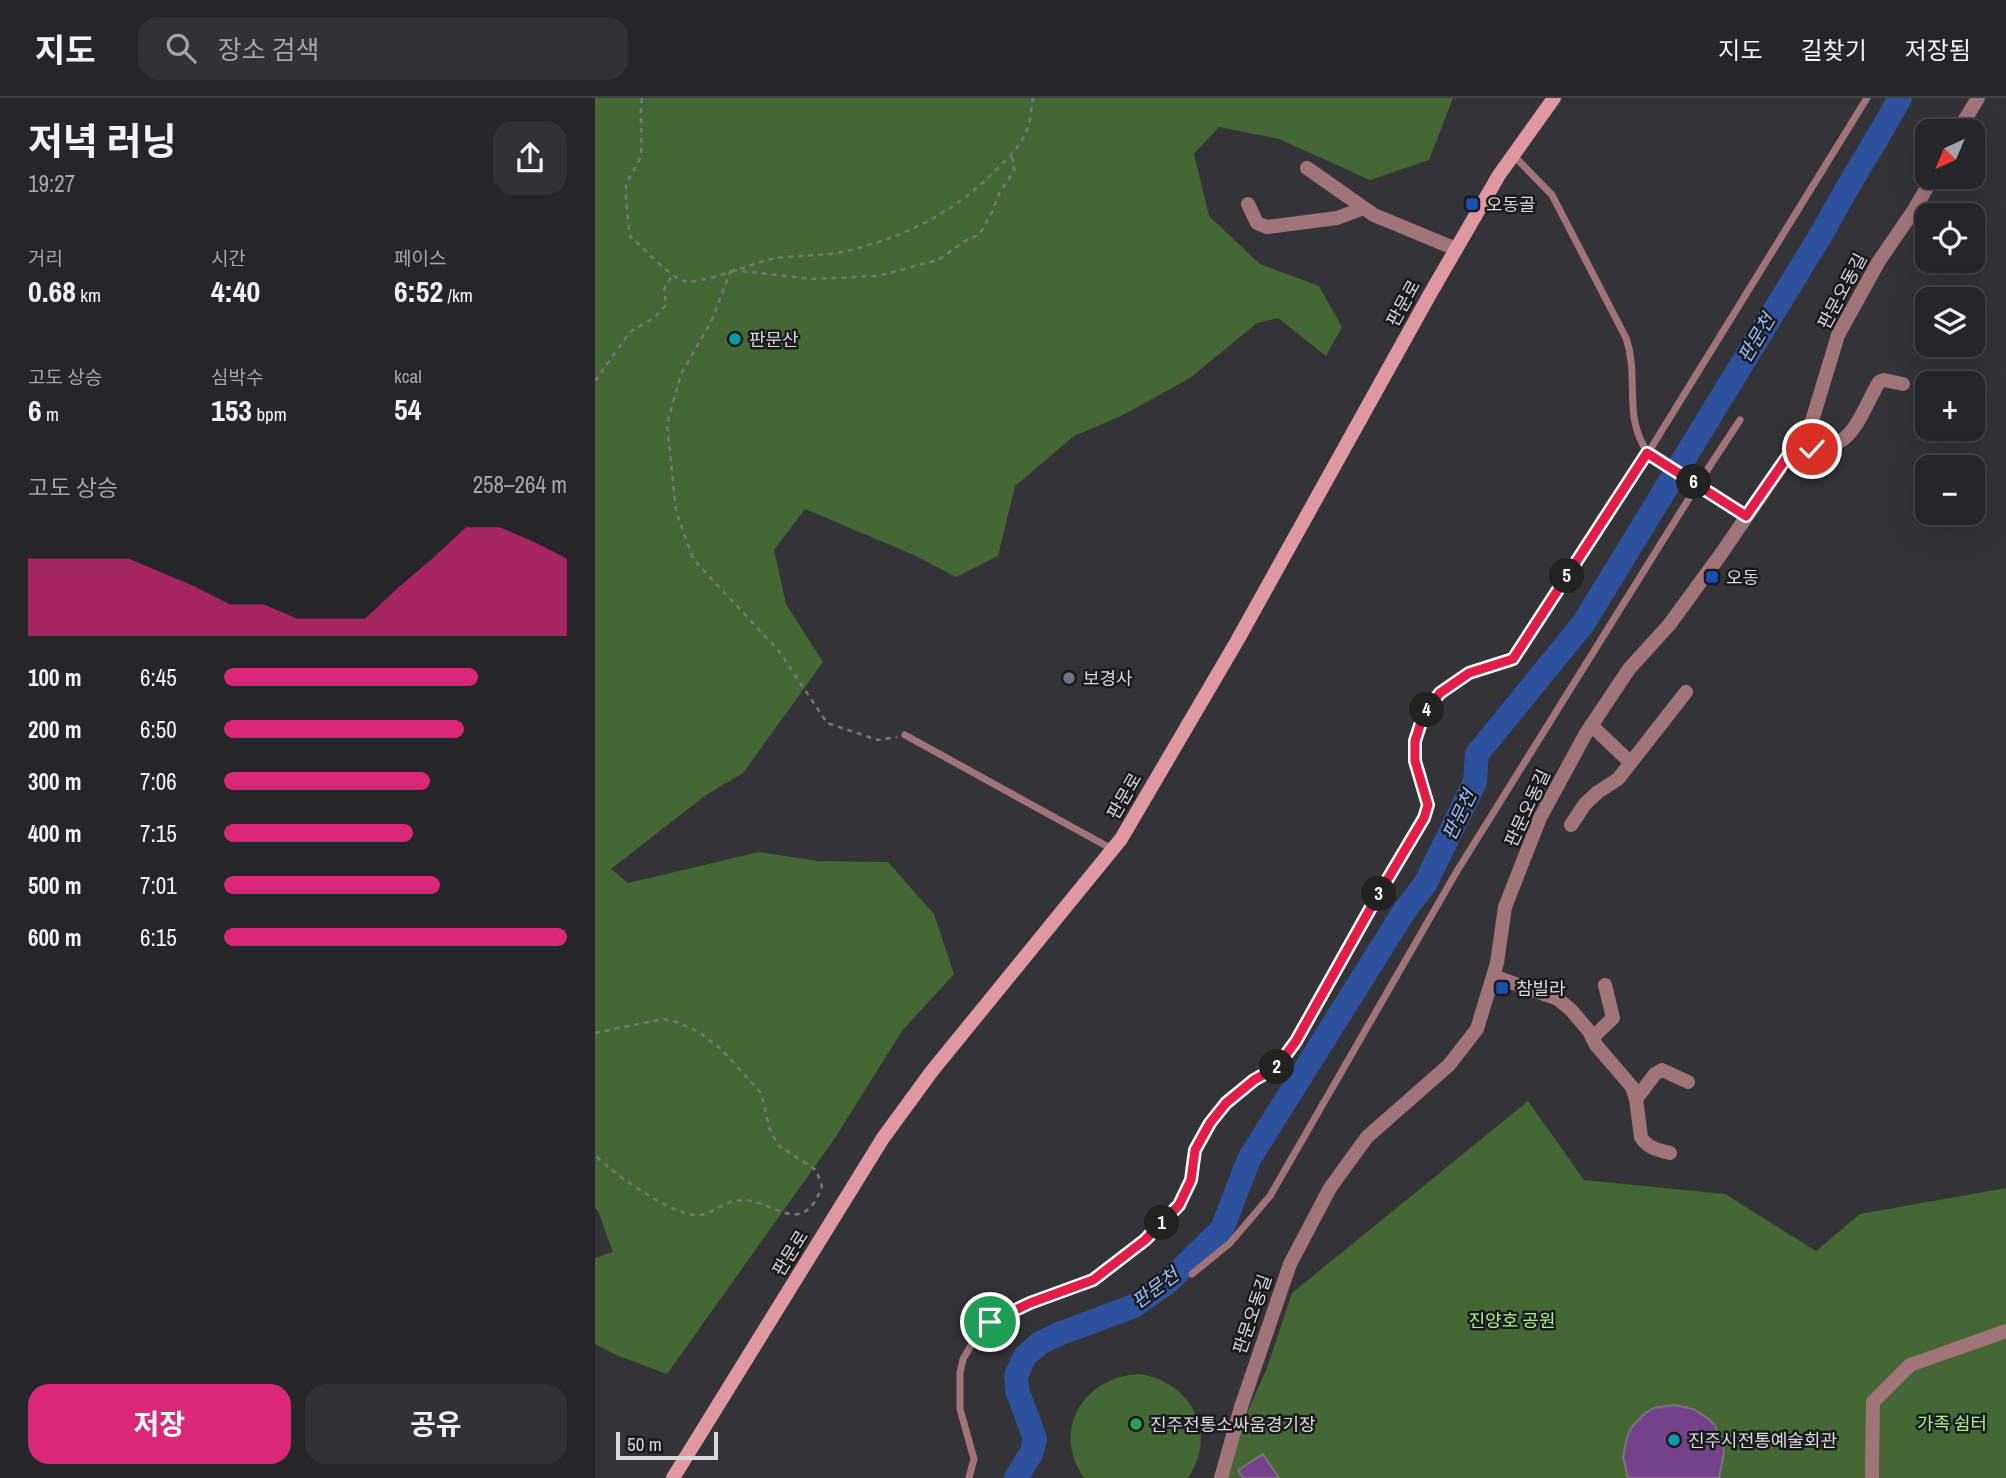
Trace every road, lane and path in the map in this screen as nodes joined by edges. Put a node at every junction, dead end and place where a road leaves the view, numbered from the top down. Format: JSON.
{"nodes":[{"id":1,"x":642,"y":98,"type":"edge"},
{"id":2,"x":1033,"y":98,"type":"edge"},
{"id":3,"x":1554,"y":98,"type":"edge"},
{"id":4,"x":1867,"y":98,"type":"edge"},
{"id":5,"x":1978,"y":98,"type":"edge"},
{"id":6,"x":1965,"y":119,"type":"edge"},
{"id":7,"x":1011,"y":155,"type":"junction"},
{"id":8,"x":1513,"y":155,"type":"junction"},
{"id":9,"x":1307,"y":168,"type":"dead end"},
{"id":10,"x":1926,"y":189,"type":"edge"},
{"id":11,"x":1248,"y":204,"type":"dead end"},
{"id":12,"x":1364,"y":208,"type":"junction"},
{"id":13,"x":1456,"y":248,"type":"junction"},
{"id":14,"x":731,"y":270,"type":"junction"},
{"id":15,"x":673,"y":274,"type":"junction"},
{"id":16,"x":595,"y":381,"type":"edge"},
{"id":17,"x":1903,"y":384,"type":"dead end"},
{"id":18,"x":1740,"y":420,"type":"dead end"},
{"id":19,"x":1796,"y":444,"type":"junction"},
{"id":20,"x":1647,"y":453,"type":"junction"},
{"id":21,"x":1697,"y":484,"type":"junction"},
{"id":22,"x":1746,"y":516,"type":"junction"},
{"id":23,"x":1686,"y":692,"type":"dead end"},
{"id":24,"x":1591,"y":725,"type":"junction"},
{"id":25,"x":905,"y":735,"type":"joint"},
{"id":26,"x":1630,"y":762,"type":"junction"},
{"id":27,"x":1571,"y":825,"type":"dead end"},
{"id":28,"x":1112,"y":849,"type":"junction"},
{"id":29,"x":1493,"y":975,"type":"junction"},
{"id":30,"x":1605,"y":985,"type":"dead end"},
{"id":31,"x":595,"y":1032,"type":"edge"},
{"id":32,"x":1592,"y":1038,"type":"junction"},
{"id":33,"x":1688,"y":1082,"type":"dead end"},
{"id":34,"x":1636,"y":1099,"type":"junction"},
{"id":35,"x":1670,"y":1153,"type":"dead end"},
{"id":36,"x":595,"y":1155,"type":"edge"},
{"id":37,"x":1192,"y":1274,"type":"dead end"},
{"id":38,"x":2006,"y":1331,"type":"edge"},
{"id":39,"x":673,"y":1478,"type":"edge"},
{"id":40,"x":969,"y":1478,"type":"edge"},
{"id":41,"x":1221,"y":1478,"type":"edge"},
{"id":42,"x":1872,"y":1478,"type":"edge"}],
"edges":[{"from":1,"to":15,"type":"path"},
{"from":2,"to":7,"type":"path"},
{"from":3,"to":8,"type":"street","name":"판문로"},
{"from":4,"to":20,"type":"lane"},
{"from":5,"to":6,"type":"street"},
{"from":7,"to":14,"type":"path"},
{"from":7,"to":14,"type":"path"},
{"from":8,"to":13,"type":"street","name":"판문로"},
{"from":8,"to":20,"type":"lane"},
{"from":9,"to":12,"type":"street"},
{"from":10,"to":19,"type":"street","name":"판문오동길"},
{"from":11,"to":12,"type":"street"},
{"from":12,"to":13,"type":"street"},
{"from":13,"to":28,"type":"street","name":"판문로"},
{"from":14,"to":15,"type":"path"},
{"from":14,"to":25,"type":"path"},
{"from":15,"to":16,"type":"path"},
{"from":17,"to":19,"type":"street"},
{"from":18,"to":21,"type":"lane"},
{"from":19,"to":22,"type":"street","name":"판문오동길"},
{"from":20,"to":21,"type":"street"},
{"from":20,"to":40,"type":"lane"},
{"from":21,"to":22,"type":"street"},
{"from":21,"to":37,"type":"lane"},
{"from":22,"to":24,"type":"street","name":"판문오동길"},
{"from":23,"to":26,"type":"street"},
{"from":24,"to":26,"type":"street"},
{"from":24,"to":29,"type":"street","name":"판문오동길"},
{"from":25,"to":28,"type":"lane"},
{"from":26,"to":27,"type":"street"},
{"from":28,"to":39,"type":"street","name":"판문로"},
{"from":29,"to":32,"type":"street"},
{"from":29,"to":41,"type":"street","name":"판문오동길"},
{"from":30,"to":32,"type":"street"},
{"from":31,"to":36,"type":"path"},
{"from":32,"to":34,"type":"street"},
{"from":33,"to":34,"type":"street"},
{"from":34,"to":35,"type":"street"},
{"from":38,"to":42,"type":"street"}]}
